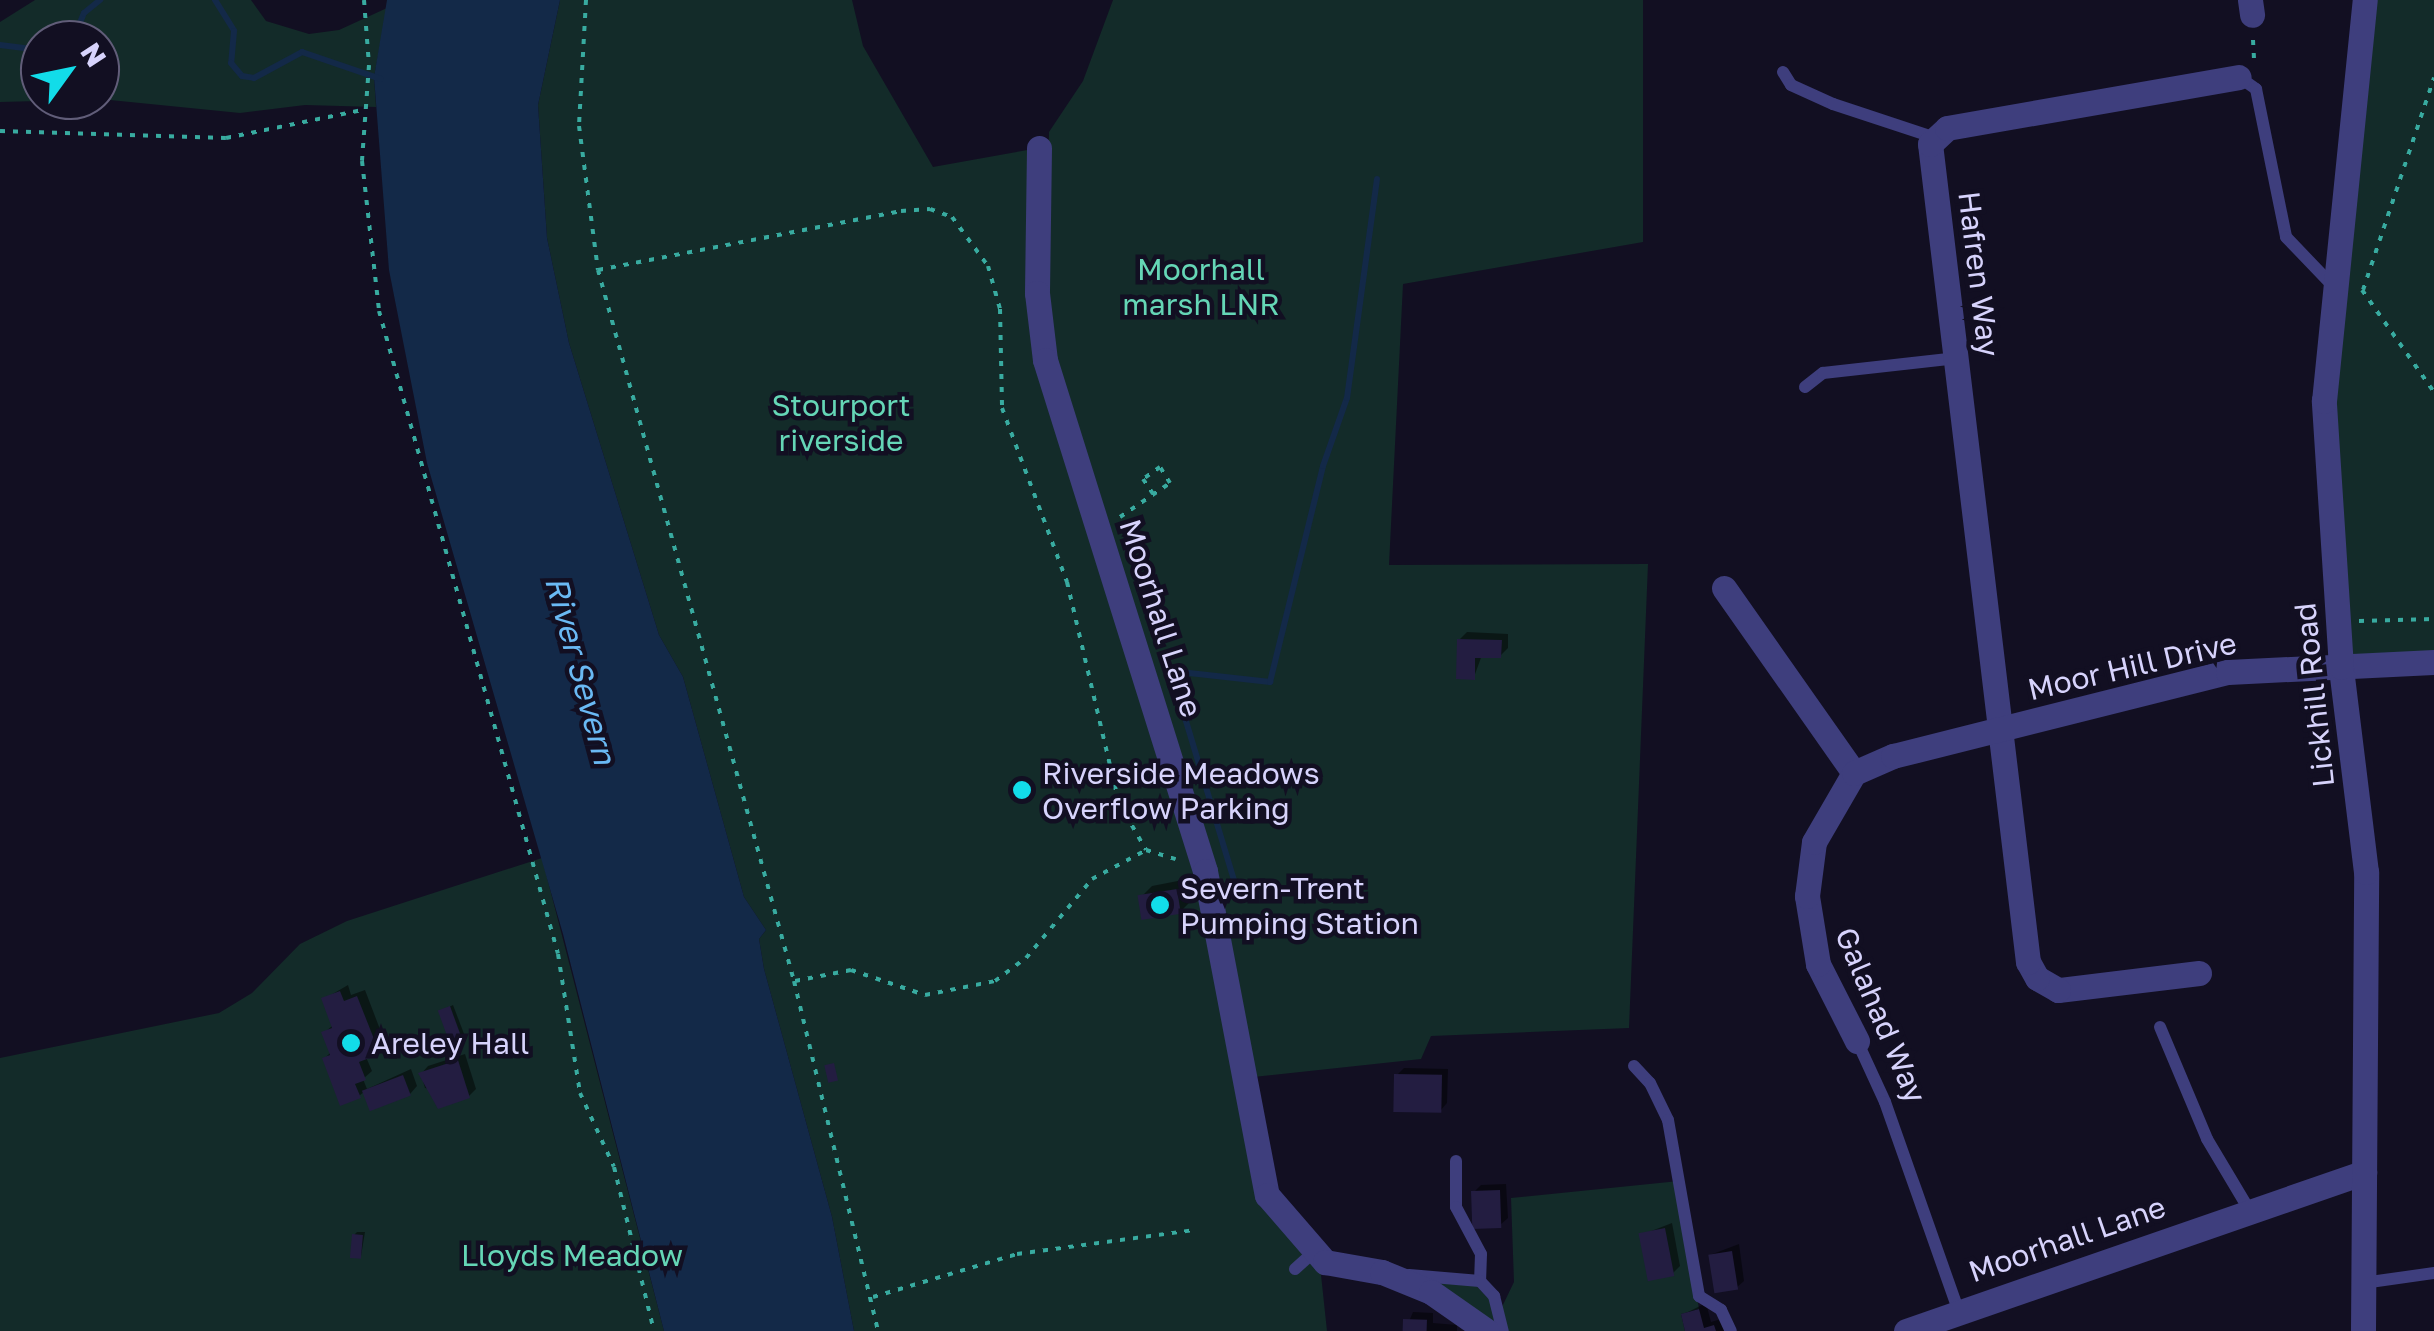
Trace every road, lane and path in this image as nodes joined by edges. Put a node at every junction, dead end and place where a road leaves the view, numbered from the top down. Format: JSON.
{"nodes":[{"id":1,"x":364,"y":0,"type":"edge"},
{"id":2,"x":586,"y":0,"type":"edge"},
{"id":3,"x":2365,"y":0,"type":"edge"},
{"id":4,"x":2251,"y":8,"type":"edge"},
{"id":5,"x":1783,"y":72,"type":"dead end"},
{"id":6,"x":2434,"y":78,"type":"edge"},
{"id":7,"x":2248,"y":83,"type":"junction"},
{"id":8,"x":362,"y":110,"type":"junction"},
{"id":9,"x":0,"y":131,"type":"edge"},
{"id":10,"x":1936,"y":138,"type":"junction"},
{"id":11,"x":1039,"y":148,"type":"dead end"},
{"id":12,"x":598,"y":270,"type":"junction"},
{"id":13,"x":2333,"y":286,"type":"junction"},
{"id":14,"x":1957,"y":358,"type":"junction"},
{"id":15,"x":1805,"y":387,"type":"dead end"},
{"id":16,"x":2434,"y":392,"type":"edge"},
{"id":17,"x":1153,"y":494,"type":"junction"},
{"id":18,"x":1099,"y":529,"type":"junction"},
{"id":19,"x":1724,"y":588,"type":"dead end"},
{"id":20,"x":2434,"y":619,"type":"edge"},
{"id":21,"x":2337,"y":622,"type":"junction"},
{"id":22,"x":2434,"y":662,"type":"edge"},
{"id":23,"x":2341,"y":667,"type":"junction"},
{"id":24,"x":1997,"y":730,"type":"junction"},
{"id":25,"x":1854,"y":773,"type":"junction"},
{"id":26,"x":1146,"y":850,"type":"junction"},
{"id":27,"x":1202,"y":857,"type":"junction"},
{"id":28,"x":2199,"y":973,"type":"dead end"},
{"id":29,"x":794,"y":981,"type":"junction"},
{"id":30,"x":2160,"y":1026,"type":"dead end"},
{"id":31,"x":1857,"y":1041,"type":"joint"},
{"id":32,"x":1634,"y":1066,"type":"dead end"},
{"id":33,"x":1456,"y":1160,"type":"dead end"},
{"id":34,"x":2364,"y":1172,"type":"junction"},
{"id":35,"x":2250,"y":1210,"type":"junction"},
{"id":36,"x":1195,"y":1230,"type":"dead end"},
{"id":37,"x":1382,"y":1272,"type":"junction"},
{"id":38,"x":2434,"y":1273,"type":"edge"},
{"id":39,"x":1480,"y":1281,"type":"junction"},
{"id":40,"x":2362,"y":1282,"type":"junction"},
{"id":41,"x":871,"y":1298,"type":"junction"},
{"id":42,"x":1959,"y":1312,"type":"junction"},
{"id":43,"x":654,"y":1331,"type":"edge"},
{"id":44,"x":878,"y":1331,"type":"edge"},
{"id":45,"x":1487,"y":1331,"type":"edge"},
{"id":46,"x":1503,"y":1331,"type":"edge"},
{"id":47,"x":1731,"y":1331,"type":"edge"},
{"id":48,"x":1906,"y":1331,"type":"edge"},
{"id":49,"x":2363,"y":1331,"type":"edge"}],
"edges":[{"from":1,"to":8,"type":"path"},
{"from":2,"to":12,"type":"path"},
{"from":3,"to":13,"type":"street","name":"Lickhill Road"},
{"from":4,"to":7,"type":"path"},
{"from":5,"to":10,"type":"lane"},
{"from":6,"to":16,"type":"path"},
{"from":7,"to":10,"type":"street"},
{"from":7,"to":13,"type":"lane"},
{"from":8,"to":9,"type":"path"},
{"from":8,"to":43,"type":"path"},
{"from":10,"to":14,"type":"street","name":"Hafren Way"},
{"from":11,"to":18,"type":"street","name":"Moorhall Lane"},
{"from":12,"to":26,"type":"path"},
{"from":12,"to":29,"type":"path"},
{"from":13,"to":21,"type":"street","name":"Lickhill Road"},
{"from":14,"to":15,"type":"lane"},
{"from":14,"to":24,"type":"street","name":"Hafren Way"},
{"from":17,"to":17,"type":"path"},
{"from":17,"to":18,"type":"path"},
{"from":18,"to":27,"type":"street","name":"Moorhall Lane"},
{"from":19,"to":25,"type":"street"},
{"from":20,"to":21,"type":"path"},
{"from":21,"to":23,"type":"street","name":"Lickhill Road"},
{"from":22,"to":23,"type":"street","name":"Moor Hill Drive"},
{"from":23,"to":24,"type":"street","name":"Moor Hill Drive"},
{"from":23,"to":34,"type":"street","name":"Lickhill Road"},
{"from":24,"to":25,"type":"street"},
{"from":24,"to":28,"type":"street","name":"Hafren Way"},
{"from":25,"to":31,"type":"street","name":"Galahad Way"},
{"from":26,"to":27,"type":"path"},
{"from":26,"to":29,"type":"path"},
{"from":27,"to":37,"type":"street","name":"Moorhall Lane"},
{"from":29,"to":41,"type":"path"},
{"from":30,"to":35,"type":"lane"},
{"from":31,"to":42,"type":"lane","name":"Galahad Way"},
{"from":32,"to":47,"type":"lane"},
{"from":33,"to":39,"type":"lane"},
{"from":34,"to":35,"type":"street","name":"Moorhall Lane"},
{"from":34,"to":40,"type":"street","name":"Lickhill Road"},
{"from":35,"to":42,"type":"street","name":"Moorhall Lane"},
{"from":36,"to":41,"type":"path"},
{"from":37,"to":39,"type":"lane"},
{"from":37,"to":45,"type":"street","name":"Moorhall Lane"},
{"from":38,"to":40,"type":"lane"},
{"from":39,"to":46,"type":"lane"},
{"from":40,"to":49,"type":"street","name":"Lickhill Road"},
{"from":41,"to":44,"type":"path"},
{"from":42,"to":48,"type":"street","name":"Moorhall Lane"}]}
